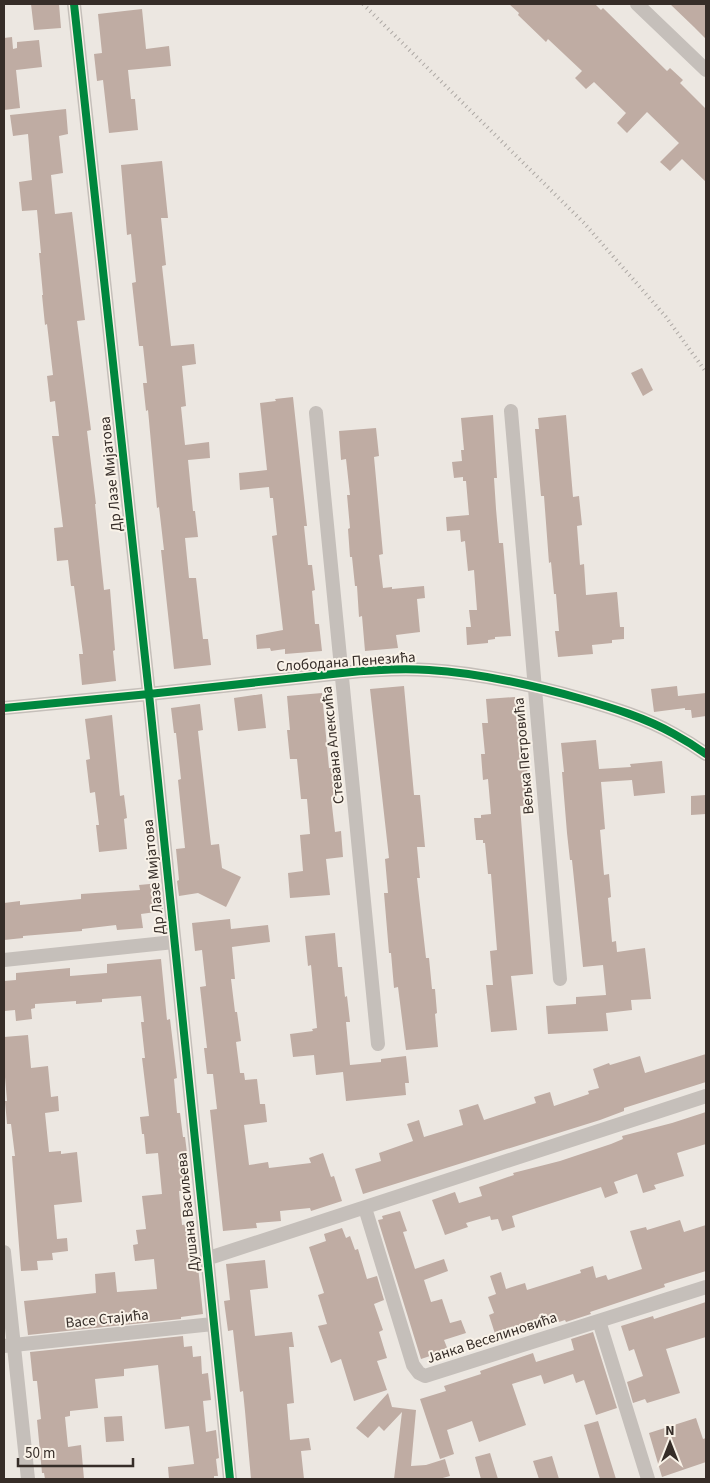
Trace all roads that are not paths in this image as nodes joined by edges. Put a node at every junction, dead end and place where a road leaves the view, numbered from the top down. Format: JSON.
{"nodes":[{"id":1,"x":74,"y":4,"type":"edge"},
{"id":2,"x":636,"y":4,"type":"edge"},
{"id":3,"x":706,"y":70,"type":"edge"},
{"id":4,"x":512,"y":411,"type":"dead end"},
{"id":5,"x":316,"y":413,"type":"dead end"},
{"id":6,"x":342,"y":673,"type":"junction"},
{"id":7,"x":534,"y":686,"type":"junction"},
{"id":8,"x":149,"y":694,"type":"junction"},
{"id":9,"x":4,"y":708,"type":"edge"},
{"id":10,"x":706,"y":754,"type":"edge"},
{"id":11,"x":174,"y":942,"type":"junction"},
{"id":12,"x":4,"y":960,"type":"edge"},
{"id":13,"x":560,"y":978,"type":"dead end"},
{"id":14,"x":378,"y":1044,"type":"dead end"},
{"id":15,"x":706,"y":1096,"type":"edge"},
{"id":16,"x":364,"y":1208,"type":"junction"},
{"id":17,"x":4,"y":1252,"type":"edge"},
{"id":18,"x":206,"y":1259,"type":"junction"},
{"id":19,"x":706,"y":1287,"type":"edge"},
{"id":20,"x":599,"y":1321,"type":"junction"},
{"id":21,"x":213,"y":1324,"type":"junction"},
{"id":22,"x":8,"y":1346,"type":"edge"},
{"id":23,"x":28,"y":1479,"type":"edge"},
{"id":24,"x":230,"y":1479,"type":"edge"},
{"id":25,"x":648,"y":1479,"type":"edge"}],
"edges":[{"from":1,"to":8,"type":"street","name":"Др Лазе Мијатова"},
{"from":2,"to":3,"type":"street"},
{"from":4,"to":7,"type":"street","name":"Вељка Петровића"},
{"from":5,"to":6,"type":"street","name":"Стевана Алексића"},
{"from":6,"to":7,"type":"street","name":"Слободана Пенезића"},
{"from":6,"to":8,"type":"street","name":"Слободана Пенезића"},
{"from":6,"to":14,"type":"street","name":"Стевана Алексића"},
{"from":7,"to":10,"type":"street","name":"Слободана Пенезића"},
{"from":7,"to":13,"type":"street","name":"Вељка Петровића"},
{"from":8,"to":9,"type":"street","name":"Слободана Пенезића"},
{"from":8,"to":11,"type":"street","name":"Др Лазе Мијатова"},
{"from":11,"to":12,"type":"street"},
{"from":11,"to":18,"type":"street","name":"Душана Васиљева"},
{"from":15,"to":16,"type":"street"},
{"from":16,"to":18,"type":"street"},
{"from":16,"to":20,"type":"street","name":"Јанка Веселиновића"},
{"from":17,"to":22,"type":"street"},
{"from":18,"to":21,"type":"street","name":"Душана Васиљева"},
{"from":19,"to":20,"type":"street","name":"Јанка Веселиновића"},
{"from":20,"to":25,"type":"street"},
{"from":21,"to":22,"type":"street","name":"Васе Стајића"},
{"from":21,"to":24,"type":"street","name":"Душана Васиљева"},
{"from":22,"to":23,"type":"street"}]}
